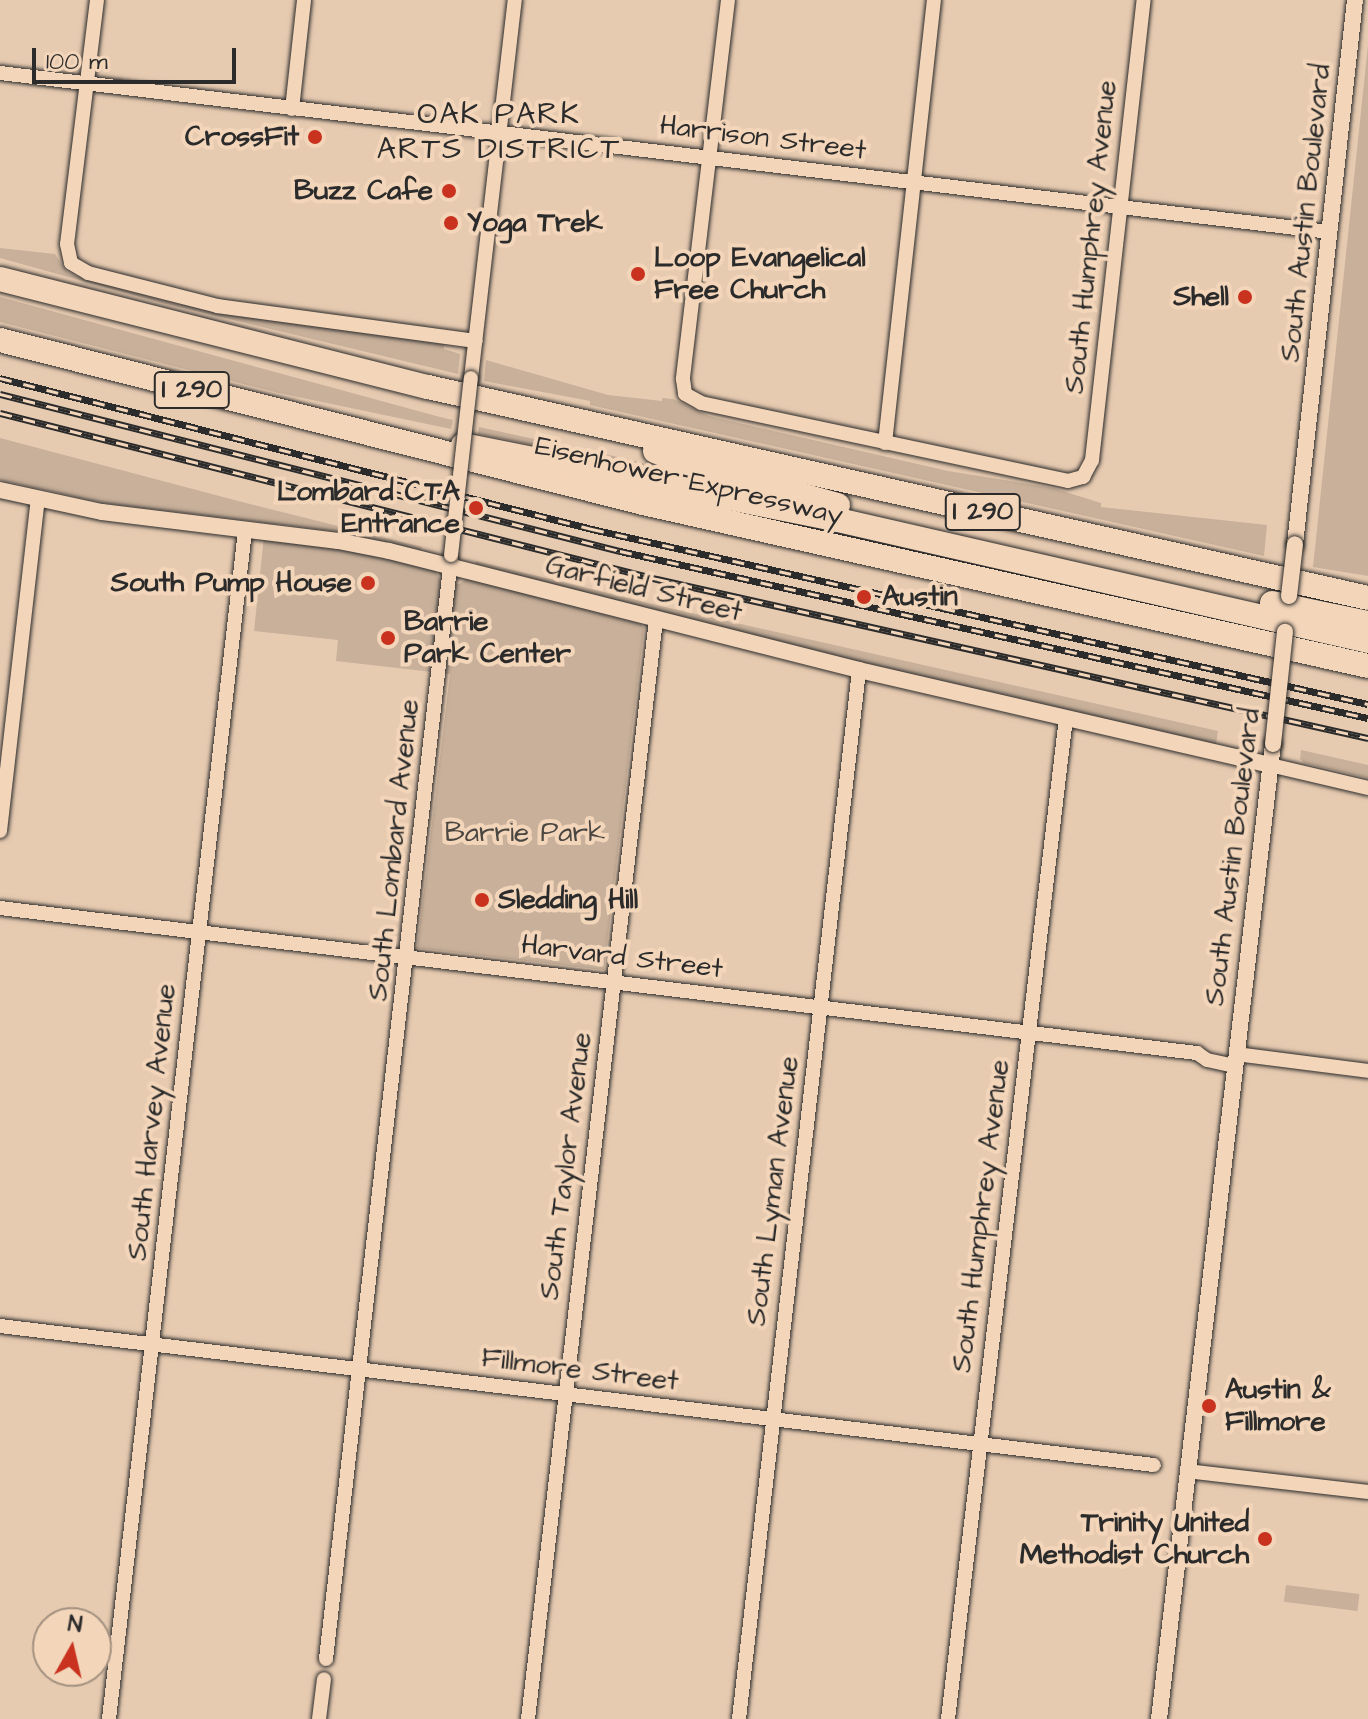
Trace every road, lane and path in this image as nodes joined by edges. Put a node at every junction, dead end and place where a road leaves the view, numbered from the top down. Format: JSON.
{"nodes":[{"id":1,"x":97,"y":0,"type":"edge"},
{"id":2,"x":304,"y":0,"type":"edge"},
{"id":3,"x":515,"y":0,"type":"edge"},
{"id":4,"x":728,"y":0,"type":"edge"},
{"id":5,"x":934,"y":0,"type":"edge"},
{"id":6,"x":1144,"y":0,"type":"edge"},
{"id":7,"x":1355,"y":0,"type":"edge"},
{"id":8,"x":0,"y":73,"type":"edge"},
{"id":9,"x":87,"y":83,"type":"junction"},
{"id":10,"x":292,"y":109,"type":"junction"},
{"id":11,"x":499,"y":133,"type":"junction"},
{"id":12,"x":710,"y":158,"type":"junction"},
{"id":13,"x":913,"y":182,"type":"junction"},
{"id":14,"x":1121,"y":207,"type":"junction"},
{"id":15,"x":1330,"y":232,"type":"junction"},
{"id":16,"x":0,"y":279,"type":"edge"},
{"id":17,"x":0,"y":340,"type":"edge"},
{"id":18,"x":476,"y":341,"type":"junction"},
{"id":19,"x":597,"y":426,"type":"junction"},
{"id":20,"x":385,"y":439,"type":"junction"},
{"id":21,"x":885,"y":443,"type":"junction"},
{"id":22,"x":0,"y":490,"type":"edge"},
{"id":23,"x":38,"y":499,"type":"junction"},
{"id":24,"x":245,"y":530,"type":"junction"},
{"id":25,"x":450,"y":561,"type":"junction"},
{"id":26,"x":1368,"y":598,"type":"edge"},
{"id":27,"x":1287,"y":614,"type":"junction"},
{"id":28,"x":656,"y":620,"type":"junction"},
{"id":29,"x":1368,"y":623,"type":"edge"},
{"id":30,"x":1368,"y":641,"type":"edge"},
{"id":31,"x":1368,"y":666,"type":"edge"},
{"id":32,"x":859,"y":670,"type":"junction"},
{"id":33,"x":1066,"y":718,"type":"junction"},
{"id":34,"x":1270,"y":765,"type":"junction"},
{"id":35,"x":1368,"y":788,"type":"edge"},
{"id":36,"x":0,"y":831,"type":"edge"},
{"id":37,"x":0,"y":908,"type":"edge"},
{"id":38,"x":199,"y":932,"type":"junction"},
{"id":39,"x":408,"y":959,"type":"junction"},
{"id":40,"x":613,"y":982,"type":"junction"},
{"id":41,"x":820,"y":1007,"type":"junction"},
{"id":42,"x":1029,"y":1033,"type":"junction"},
{"id":43,"x":1236,"y":1060,"type":"junction"},
{"id":44,"x":1368,"y":1071,"type":"edge"},
{"id":45,"x":0,"y":1326,"type":"edge"},
{"id":46,"x":153,"y":1344,"type":"junction"},
{"id":47,"x":360,"y":1369,"type":"junction"},
{"id":48,"x":566,"y":1394,"type":"junction"},
{"id":49,"x":773,"y":1419,"type":"junction"},
{"id":50,"x":981,"y":1444,"type":"junction"},
{"id":51,"x":1154,"y":1465,"type":"dead end"},
{"id":52,"x":1187,"y":1471,"type":"junction"},
{"id":53,"x":1368,"y":1492,"type":"edge"},
{"id":54,"x":326,"y":1659,"type":"dead end"},
{"id":55,"x":324,"y":1679,"type":"dead end"},
{"id":56,"x":109,"y":1719,"type":"edge"},
{"id":57,"x":319,"y":1719,"type":"edge"},
{"id":58,"x":528,"y":1719,"type":"edge"},
{"id":59,"x":739,"y":1719,"type":"edge"},
{"id":60,"x":948,"y":1719,"type":"edge"},
{"id":61,"x":1159,"y":1719,"type":"edge"}],
"edges":[{"from":1,"to":9,"type":"street"},
{"from":2,"to":10,"type":"street"},
{"from":3,"to":11,"type":"street","name":"South Lombard Avenue"},
{"from":4,"to":12,"type":"street"},
{"from":5,"to":13,"type":"street"},
{"from":6,"to":14,"type":"street","name":"South Humphrey Avenue"},
{"from":7,"to":15,"type":"street","name":"South Austin Boulevard"},
{"from":8,"to":9,"type":"street","name":"Harrison Street"},
{"from":9,"to":10,"type":"street","name":"Harrison Street"},
{"from":9,"to":18,"type":"street"},
{"from":10,"to":11,"type":"street","name":"Harrison Street"},
{"from":11,"to":12,"type":"street","name":"Harrison Street"},
{"from":11,"to":18,"type":"street","name":"South Lombard Avenue"},
{"from":12,"to":13,"type":"street","name":"Harrison Street"},
{"from":12,"to":21,"type":"street"},
{"from":13,"to":14,"type":"street","name":"Harrison Street"},
{"from":13,"to":21,"type":"street"},
{"from":14,"to":15,"type":"street","name":"Harrison Street"},
{"from":14,"to":21,"type":"street","name":"South Humphrey Avenue"},
{"from":15,"to":27,"type":"street","name":"South Austin Boulevard","bridge":true},
{"from":16,"to":19,"type":"highway","name":"Eisenhower Expressway","number":"I 290"},
{"from":17,"to":20,"type":"highway","name":"Eisenhower Expressway","number":"I 290"},
{"from":18,"to":25,"type":"street","name":"South Lombard Avenue","bridge":true},
{"from":19,"to":26,"type":"highway","name":"Eisenhower Expressway","number":"I 290"},
{"from":19,"to":27,"type":"highway"},
{"from":20,"to":27,"type":"highway"},
{"from":20,"to":31,"type":"highway","name":"Eisenhower Expressway","number":"I 290"},
{"from":22,"to":23,"type":"street","name":"Garfield Street"},
{"from":23,"to":24,"type":"street","name":"Garfield Street"},
{"from":23,"to":36,"type":"street"},
{"from":24,"to":25,"type":"street","name":"Garfield Street"},
{"from":24,"to":38,"type":"street","name":"South Harvey Avenue"},
{"from":25,"to":28,"type":"street","name":"Garfield Street"},
{"from":25,"to":39,"type":"street","name":"South Lombard Avenue"},
{"from":27,"to":29,"type":"highway"},
{"from":27,"to":30,"type":"highway"},
{"from":27,"to":34,"type":"street","name":"South Austin Boulevard","bridge":true},
{"from":28,"to":32,"type":"street","name":"Garfield Street"},
{"from":28,"to":40,"type":"street","name":"South Taylor Avenue"},
{"from":32,"to":33,"type":"street","name":"Garfield Street"},
{"from":32,"to":41,"type":"street","name":"South Lyman Avenue"},
{"from":33,"to":34,"type":"street","name":"Garfield Street"},
{"from":33,"to":42,"type":"street","name":"South Humphrey Avenue"},
{"from":34,"to":35,"type":"street"},
{"from":34,"to":43,"type":"street","name":"South Austin Boulevard"},
{"from":37,"to":38,"type":"street","name":"Harvard Street"},
{"from":38,"to":39,"type":"street","name":"Harvard Street"},
{"from":38,"to":46,"type":"street","name":"South Harvey Avenue"},
{"from":39,"to":40,"type":"street","name":"Harvard Street"},
{"from":39,"to":47,"type":"street","name":"South Lombard Avenue"},
{"from":40,"to":41,"type":"street","name":"Harvard Street"},
{"from":40,"to":48,"type":"street","name":"South Taylor Avenue"},
{"from":41,"to":42,"type":"street","name":"Harvard Street"},
{"from":41,"to":49,"type":"street","name":"South Lyman Avenue"},
{"from":42,"to":43,"type":"street","name":"Harvard Street"},
{"from":42,"to":50,"type":"street","name":"South Humphrey Avenue"},
{"from":43,"to":44,"type":"street","name":"Harvard Street"},
{"from":43,"to":52,"type":"street","name":"South Austin Boulevard"},
{"from":45,"to":46,"type":"street","name":"Fillmore Street"},
{"from":46,"to":47,"type":"street","name":"Fillmore Street"},
{"from":46,"to":56,"type":"street","name":"South Harvey Avenue"},
{"from":47,"to":48,"type":"street","name":"Fillmore Street"},
{"from":47,"to":54,"type":"street","name":"South Lombard Avenue"},
{"from":48,"to":49,"type":"street","name":"Fillmore Street"},
{"from":48,"to":58,"type":"street","name":"South Taylor Avenue"},
{"from":49,"to":50,"type":"street","name":"Fillmore Street"},
{"from":49,"to":59,"type":"street","name":"South Lyman Avenue"},
{"from":50,"to":51,"type":"street","name":"Fillmore Street"},
{"from":50,"to":60,"type":"street","name":"South Humphrey Avenue"},
{"from":52,"to":53,"type":"street"},
{"from":52,"to":61,"type":"street","name":"South Austin Boulevard"},
{"from":55,"to":57,"type":"street"}]}
